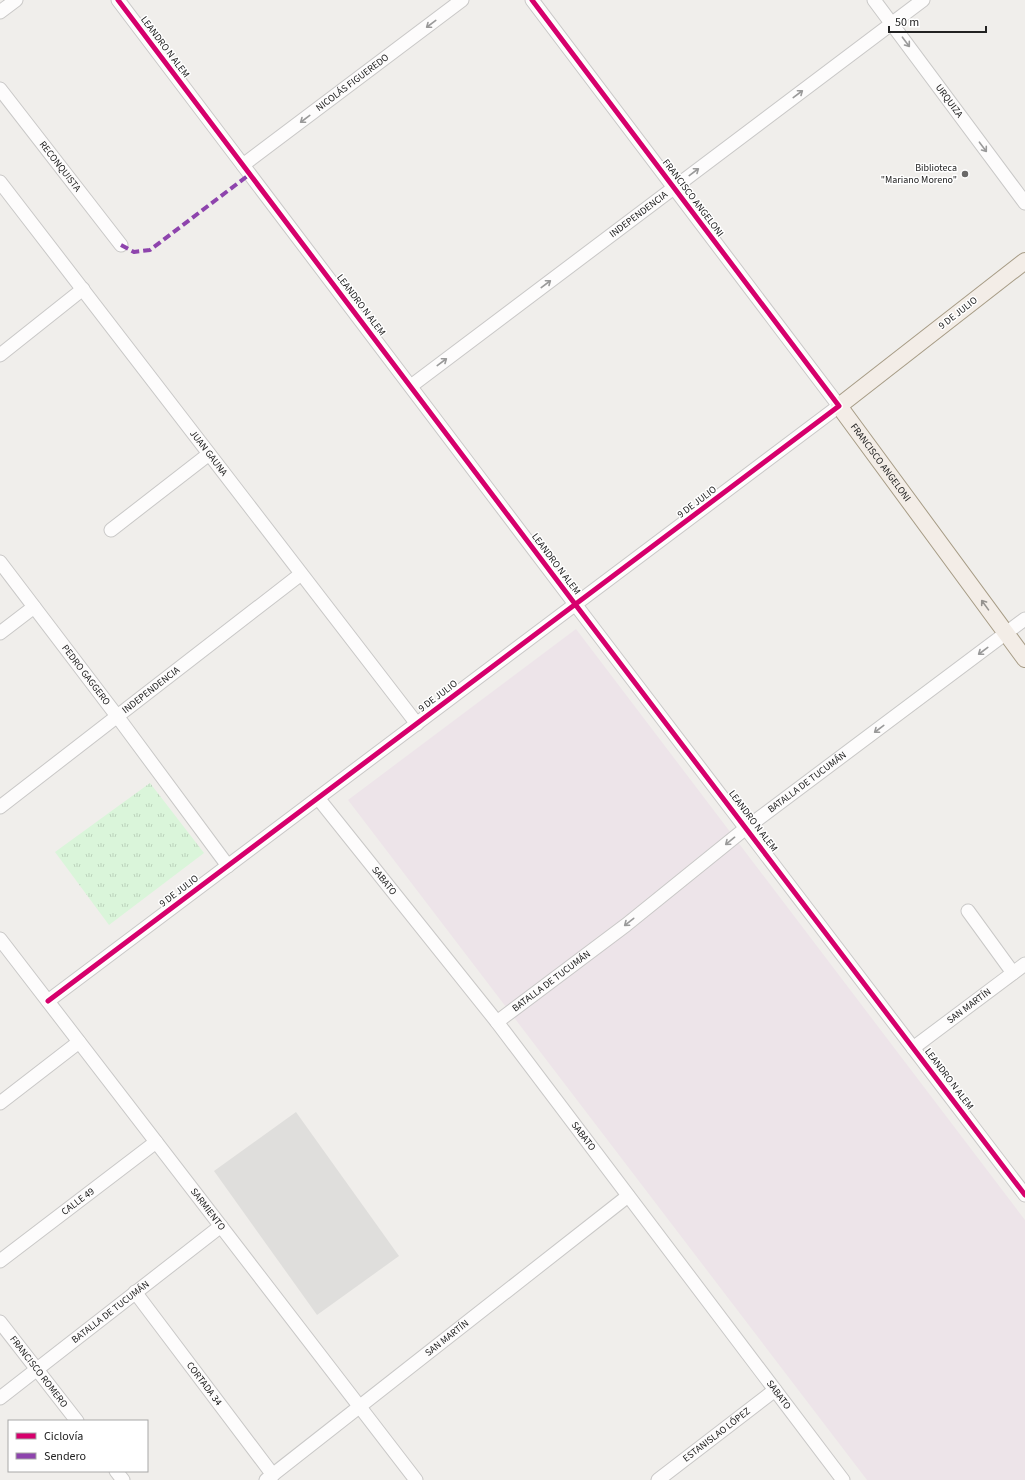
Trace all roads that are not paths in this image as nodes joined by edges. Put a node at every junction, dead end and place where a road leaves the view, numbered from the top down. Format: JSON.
{"nodes":[{"id":1,"x":16,"y":0,"type":"edge"},
{"id":2,"x":118,"y":0,"type":"edge"},
{"id":3,"x":462,"y":0,"type":"edge"},
{"id":4,"x":532,"y":0,"type":"edge"},
{"id":5,"x":874,"y":0,"type":"edge"},
{"id":6,"x":923,"y":0,"type":"edge"},
{"id":7,"x":0,"y":12,"type":"edge"},
{"id":8,"x":892,"y":24,"type":"junction"},
{"id":9,"x":0,"y":89,"type":"edge"},
{"id":10,"x":243,"y":165,"type":"junction"},
{"id":11,"x":0,"y":182,"type":"edge"},
{"id":12,"x":674,"y":188,"type":"junction"},
{"id":13,"x":1025,"y":203,"type":"edge"},
{"id":14,"x":121,"y":245,"type":"dead end"},
{"id":15,"x":1025,"y":261,"type":"edge"},
{"id":16,"x":82,"y":289,"type":"junction"},
{"id":17,"x":0,"y":355,"type":"edge"},
{"id":18,"x":411,"y":386,"type":"junction"},
{"id":19,"x":839,"y":406,"type":"junction"},
{"id":20,"x":209,"y":454,"type":"junction"},
{"id":21,"x":111,"y":530,"type":"dead end"},
{"id":22,"x":0,"y":562,"type":"edge"},
{"id":23,"x":301,"y":574,"type":"junction"},
{"id":24,"x":575,"y":604,"type":"junction"},
{"id":25,"x":34,"y":607,"type":"junction"},
{"id":26,"x":1025,"y":619,"type":"edge"},
{"id":27,"x":0,"y":633,"type":"edge"},
{"id":28,"x":1006,"y":633,"type":"junction"},
{"id":29,"x":1025,"y":659,"type":"edge"},
{"id":30,"x":117,"y":716,"type":"junction"},
{"id":31,"x":417,"y":724,"type":"junction"},
{"id":32,"x":318,"y":798,"type":"junction"},
{"id":33,"x":0,"y":807,"type":"edge"},
{"id":34,"x":746,"y":828,"type":"junction"},
{"id":35,"x":228,"y":866,"type":"junction"},
{"id":36,"x":968,"y":912,"type":"dead end"},
{"id":37,"x":0,"y":939,"type":"edge"},
{"id":38,"x":1025,"y":964,"type":"edge"},
{"id":39,"x":1013,"y":973,"type":"junction"},
{"id":40,"x":48,"y":1001,"type":"junction"},
{"id":41,"x":497,"y":1022,"type":"junction"},
{"id":42,"x":79,"y":1042,"type":"junction"},
{"id":43,"x":913,"y":1048,"type":"junction"},
{"id":44,"x":0,"y":1103,"type":"edge"},
{"id":45,"x":156,"y":1142,"type":"junction"},
{"id":46,"x":1025,"y":1195,"type":"edge"},
{"id":47,"x":628,"y":1196,"type":"junction"},
{"id":48,"x":221,"y":1226,"type":"junction"},
{"id":49,"x":0,"y":1261,"type":"edge"},
{"id":50,"x":135,"y":1292,"type":"junction"},
{"id":51,"x":0,"y":1322,"type":"edge"},
{"id":52,"x":37,"y":1369,"type":"junction"},
{"id":53,"x":775,"y":1390,"type":"junction"},
{"id":54,"x":0,"y":1398,"type":"edge"},
{"id":55,"x":360,"y":1407,"type":"junction"},
{"id":56,"x":76,"y":1420,"type":"edge"},
{"id":57,"x":117,"y":1472,"type":"edge"},
{"id":58,"x":269,"y":1477,"type":"edge"},
{"id":59,"x":123,"y":1480,"type":"edge"},
{"id":60,"x":416,"y":1480,"type":"edge"},
{"id":61,"x":658,"y":1480,"type":"edge"},
{"id":62,"x":843,"y":1480,"type":"edge"}],
"edges":[{"from":1,"to":7,"type":"street"},
{"from":2,"to":10,"type":"street","name":"LEANDRO N ALEM"},
{"from":3,"to":10,"type":"street","name":"NICOLÁS FIGUEREDO","one_way":true},
{"from":4,"to":12,"type":"street","name":"FRANCISCO ANGELONI"},
{"from":5,"to":8,"type":"street","name":"URQUIZA"},
{"from":6,"to":8,"type":"street","name":"INDEPENDENCIA"},
{"from":12,"to":8,"type":"street","name":"INDEPENDENCIA","one_way":true},
{"from":8,"to":13,"type":"street","name":"URQUIZA","one_way":true},
{"from":9,"to":14,"type":"street","name":"RECONQUISTA"},
{"from":10,"to":18,"type":"street","name":"LEANDRO N ALEM"},
{"from":11,"to":16,"type":"street","name":"JUAN GAUNA"},
{"from":18,"to":12,"type":"street","name":"INDEPENDENCIA","one_way":true},
{"from":12,"to":19,"type":"street","name":"FRANCISCO ANGELONI"},
{"from":15,"to":19,"type":"main road","name":"9 DE JULIO"},
{"from":16,"to":17,"type":"street"},
{"from":16,"to":20,"type":"street","name":"JUAN GAUNA"},
{"from":18,"to":24,"type":"street","name":"LEANDRO N ALEM"},
{"from":19,"to":24,"type":"street","name":"9 DE JULIO"},
{"from":28,"to":19,"type":"main road","name":"FRANCISCO ANGELONI","one_way":true},
{"from":20,"to":21,"type":"street"},
{"from":20,"to":23,"type":"street","name":"JUAN GAUNA"},
{"from":22,"to":25,"type":"street","name":"PEDRO GAGGERO"},
{"from":23,"to":30,"type":"street","name":"INDEPENDENCIA"},
{"from":23,"to":31,"type":"street","name":"JUAN GAUNA"},
{"from":24,"to":31,"type":"street","name":"9 DE JULIO"},
{"from":24,"to":34,"type":"street","name":"LEANDRO N ALEM"},
{"from":25,"to":27,"type":"street"},
{"from":25,"to":30,"type":"street","name":"PEDRO GAGGERO"},
{"from":26,"to":28,"type":"street","name":"BATALLA DE TUCUMÁN"},
{"from":28,"to":29,"type":"main road","name":"FRANCISCO ANGELONI"},
{"from":28,"to":34,"type":"street","name":"BATALLA DE TUCUMÁN","one_way":true},
{"from":30,"to":33,"type":"street","name":"INDEPENDENCIA"},
{"from":30,"to":35,"type":"street","name":"PEDRO GAGGERO"},
{"from":31,"to":32,"type":"street","name":"9 DE JULIO"},
{"from":32,"to":35,"type":"street","name":"9 DE JULIO"},
{"from":32,"to":41,"type":"street","name":"SABATO"},
{"from":34,"to":41,"type":"street","name":"BATALLA DE TUCUMÁN","one_way":true},
{"from":34,"to":43,"type":"street","name":"LEANDRO N ALEM"},
{"from":35,"to":40,"type":"street","name":"9 DE JULIO"},
{"from":36,"to":39,"type":"street"},
{"from":37,"to":40,"type":"street","name":"SARMIENTO"},
{"from":38,"to":39,"type":"street","name":"SAN MARTÍN"},
{"from":39,"to":43,"type":"street","name":"SAN MARTÍN"},
{"from":40,"to":42,"type":"street","name":"SARMIENTO"},
{"from":41,"to":47,"type":"street","name":"SABATO"},
{"from":42,"to":44,"type":"street"},
{"from":42,"to":45,"type":"street","name":"SARMIENTO"},
{"from":43,"to":46,"type":"street","name":"LEANDRO N ALEM"},
{"from":45,"to":48,"type":"street","name":"SARMIENTO"},
{"from":45,"to":49,"type":"street","name":"CALLE 49"},
{"from":47,"to":53,"type":"street","name":"SABATO"},
{"from":47,"to":55,"type":"street","name":"SAN MARTÍN"},
{"from":48,"to":50,"type":"street","name":"BATALLA DE TUCUMÁN"},
{"from":48,"to":55,"type":"street","name":"SARMIENTO"},
{"from":50,"to":52,"type":"street","name":"BATALLA DE TUCUMÁN"},
{"from":50,"to":58,"type":"street","name":"CORTADA 34"},
{"from":51,"to":52,"type":"street","name":"FRANCISCO ROMERO"},
{"from":52,"to":54,"type":"street","name":"BATALLA DE TUCUMÁN"},
{"from":52,"to":56,"type":"street","name":"FRANCISCO ROMERO"},
{"from":53,"to":61,"type":"street","name":"ESTANISLAO LÓPEZ"},
{"from":53,"to":62,"type":"street","name":"SABATO"},
{"from":55,"to":58,"type":"street","name":"SAN MARTÍN"},
{"from":55,"to":60,"type":"street","name":"SARMIENTO"},
{"from":57,"to":59,"type":"street"}]}
